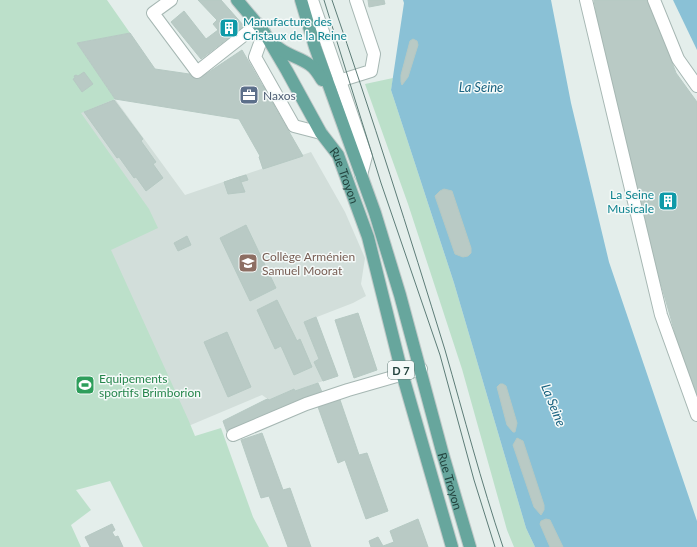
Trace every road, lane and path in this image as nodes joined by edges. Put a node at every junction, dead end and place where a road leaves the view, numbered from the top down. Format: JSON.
{"nodes":[{"id":1,"x":171,"y":0,"type":"edge"},
{"id":2,"x":237,"y":0,"type":"edge"},
{"id":3,"x":301,"y":0,"type":"edge"},
{"id":4,"x":312,"y":0,"type":"edge"},
{"id":5,"x":356,"y":0,"type":"edge"},
{"id":6,"x":586,"y":0,"type":"edge"},
{"id":7,"x":654,"y":0,"type":"edge"},
{"id":8,"x":261,"y":28,"type":"junction"},
{"id":9,"x":315,"y":47,"type":"junction"},
{"id":10,"x":291,"y":56,"type":"junction"},
{"id":11,"x":339,"y":82,"type":"junction"},
{"id":12,"x":697,"y":86,"type":"edge"},
{"id":13,"x":334,"y":101,"type":"junction"},
{"id":14,"x":321,"y":133,"type":"junction"},
{"id":15,"x":361,"y":175,"type":"junction"},
{"id":16,"x":421,"y":369,"type":"junction"},
{"id":17,"x":402,"y":373,"type":"junction"},
{"id":18,"x":697,"y":415,"type":"edge"},
{"id":19,"x":233,"y":435,"type":"dead end"},
{"id":20,"x":452,"y":547,"type":"edge"},
{"id":21,"x":470,"y":547,"type":"edge"}],
"edges":[{"from":1,"to":8,"type":"street"},
{"from":2,"to":8,"type":"main road","name":"Rue Troyon","number":"D 7"},
{"from":3,"to":9,"type":"main road","number":"D 7"},
{"from":4,"to":11,"type":"street"},
{"from":5,"to":11,"type":"street"},
{"from":6,"to":18,"type":"street"},
{"from":7,"to":12,"type":"street"},
{"from":8,"to":10,"type":"main road"},
{"from":8,"to":14,"type":"main road","name":"Rue Troyon","number":"D 7"},
{"from":8,"to":14,"type":"street"},
{"from":9,"to":10,"type":"main road"},
{"from":9,"to":13,"type":"main road","name":"Rue Troyon","number":"D 7"},
{"from":10,"to":13,"type":"main road"},
{"from":11,"to":15,"type":"street"},
{"from":13,"to":15,"type":"main road","name":"Rue Troyon","number":"D 7"},
{"from":14,"to":17,"type":"main road","name":"Rue Troyon","number":"D 7"},
{"from":15,"to":16,"type":"main road","name":"Rue Troyon","number":"D 7"},
{"from":16,"to":17,"type":"street","number":"D 7"},
{"from":16,"to":21,"type":"main road","name":"Rue Troyon","number":"D 7"},
{"from":17,"to":19,"type":"street"},
{"from":17,"to":20,"type":"main road","name":"Rue Troyon","number":"D 7"}]}
